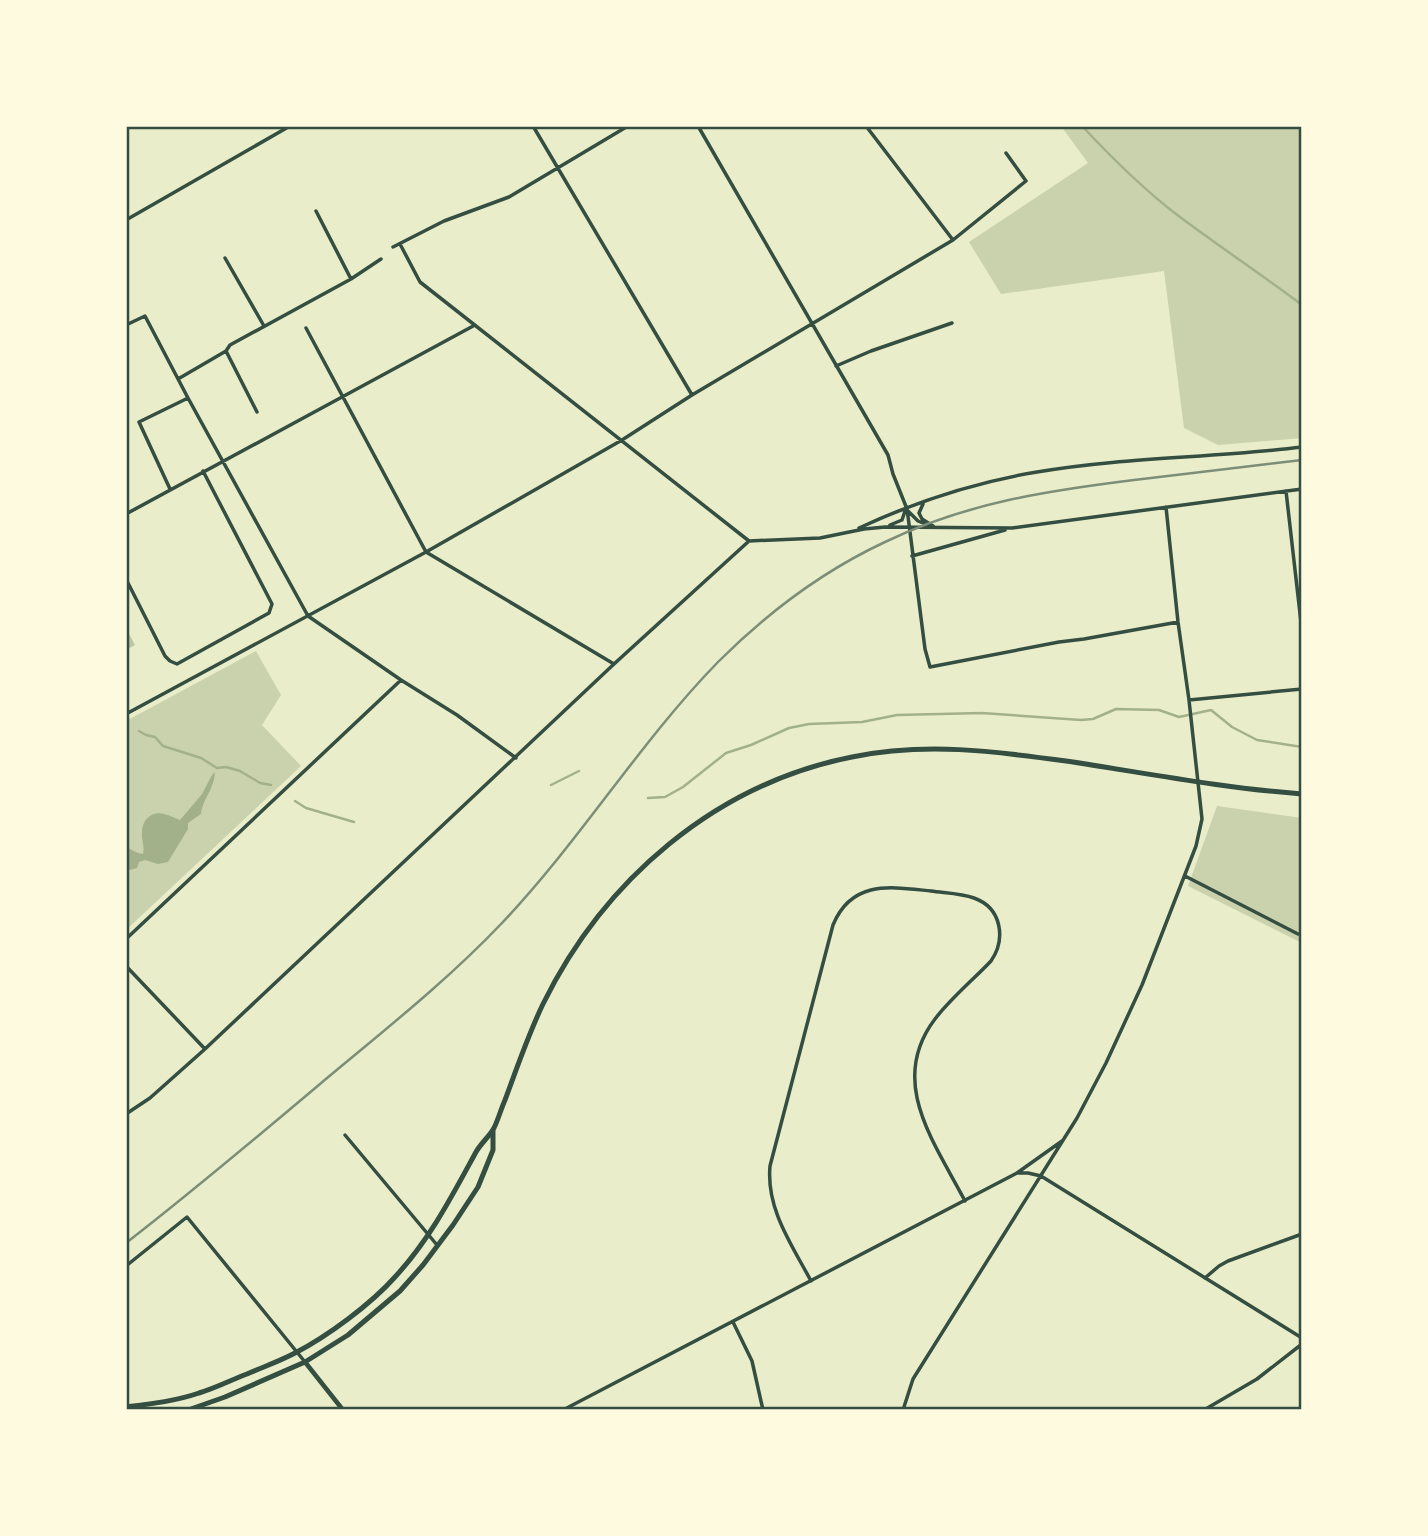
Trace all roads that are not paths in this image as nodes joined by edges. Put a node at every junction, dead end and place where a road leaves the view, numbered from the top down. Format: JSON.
{"nodes":[{"id":1,"x":290,"y":126,"type":"edge"},
{"id":2,"x":533,"y":126,"type":"edge"},
{"id":3,"x":628,"y":126,"type":"edge"},
{"id":4,"x":698,"y":126,"type":"edge"},
{"id":5,"x":866,"y":126,"type":"edge"},
{"id":6,"x":1006,"y":153,"type":"dead end"},
{"id":7,"x":558,"y":167,"type":"junction"},
{"id":8,"x":316,"y":211,"type":"dead end"},
{"id":9,"x":126,"y":218,"type":"edge"},
{"id":10,"x":953,"y":240,"type":"junction"},
{"id":11,"x":400,"y":244,"type":"junction"},
{"id":12,"x":393,"y":247,"type":"dead end"},
{"id":13,"x":225,"y":258,"type":"dead end"},
{"id":14,"x":381,"y":259,"type":"dead end"},
{"id":15,"x":351,"y":279,"type":"junction"},
{"id":16,"x":952,"y":323,"type":"dead end"},
{"id":17,"x":812,"y":324,"type":"junction"},
{"id":18,"x":126,"y":325,"type":"edge"},
{"id":19,"x":476,"y":325,"type":"junction"},
{"id":20,"x":264,"y":326,"type":"junction"},
{"id":21,"x":306,"y":328,"type":"dead end"},
{"id":22,"x":226,"y":351,"type":"junction"},
{"id":23,"x":836,"y":366,"type":"junction"},
{"id":24,"x":178,"y":379,"type":"junction"},
{"id":25,"x":692,"y":395,"type":"junction"},
{"id":26,"x":188,"y":398,"type":"junction"},
{"id":27,"x":342,"y":398,"type":"junction"},
{"id":28,"x":257,"y":412,"type":"dead end"},
{"id":29,"x":622,"y":440,"type":"junction"},
{"id":30,"x":1302,"y":447,"type":"edge"},
{"id":31,"x":223,"y":461,"type":"junction"},
{"id":32,"x":204,"y":471,"type":"junction"},
{"id":33,"x":170,"y":489,"type":"junction"},
{"id":34,"x":1302,"y":489,"type":"edge"},
{"id":35,"x":1286,"y":491,"type":"junction"},
{"id":36,"x":925,"y":502,"type":"junction"},
{"id":37,"x":1166,"y":507,"type":"junction"},
{"id":38,"x":906,"y":509,"type":"junction"},
{"id":39,"x":126,"y":514,"type":"edge"},
{"id":40,"x":885,"y":527,"type":"junction"},
{"id":41,"x":910,"y":527,"type":"junction"},
{"id":42,"x":931,"y":527,"type":"junction"},
{"id":43,"x":1012,"y":528,"type":"junction"},
{"id":44,"x":852,"y":531,"type":"junction"},
{"id":45,"x":749,"y":541,"type":"junction"},
{"id":46,"x":426,"y":552,"type":"junction"},
{"id":47,"x":912,"y":556,"type":"junction"},
{"id":48,"x":126,"y":579,"type":"edge"},
{"id":49,"x":308,"y":616,"type":"junction"},
{"id":50,"x":1178,"y":622,"type":"junction"},
{"id":51,"x":1302,"y":631,"type":"edge"},
{"id":52,"x":614,"y":664,"type":"junction"},
{"id":53,"x":401,"y":680,"type":"junction"},
{"id":54,"x":1302,"y":689,"type":"edge"},
{"id":55,"x":1189,"y":700,"type":"junction"},
{"id":56,"x":126,"y":714,"type":"edge"},
{"id":57,"x":516,"y":758,"type":"junction"},
{"id":58,"x":1198,"y":782,"type":"junction"},
{"id":59,"x":1302,"y":794,"type":"edge"},
{"id":60,"x":1185,"y":876,"type":"junction"},
{"id":61,"x":1298,"y":934,"type":"dead end"},
{"id":62,"x":126,"y":939,"type":"edge"},
{"id":63,"x":126,"y":965,"type":"edge"},
{"id":64,"x":205,"y":1049,"type":"junction"},
{"id":65,"x":126,"y":1114,"type":"edge"},
{"id":66,"x":493,"y":1130,"type":"junction"},
{"id":67,"x":345,"y":1135,"type":"dead end"},
{"id":68,"x":1064,"y":1140,"type":"junction"},
{"id":69,"x":1017,"y":1173,"type":"junction"},
{"id":70,"x":1041,"y":1176,"type":"junction"},
{"id":71,"x":965,"y":1201,"type":"junction"},
{"id":72,"x":1302,"y":1234,"type":"edge"},
{"id":73,"x":428,"y":1235,"type":"junction"},
{"id":74,"x":437,"y":1245,"type":"junction"},
{"id":75,"x":126,"y":1266,"type":"edge"},
{"id":76,"x":1205,"y":1278,"type":"junction"},
{"id":77,"x":811,"y":1281,"type":"junction"},
{"id":78,"x":733,"y":1322,"type":"junction"},
{"id":79,"x":1302,"y":1338,"type":"edge"},
{"id":80,"x":1302,"y":1344,"type":"edge"},
{"id":81,"x":297,"y":1352,"type":"junction"},
{"id":82,"x":305,"y":1362,"type":"junction"},
{"id":83,"x":126,"y":1407,"type":"edge"},
{"id":84,"x":188,"y":1410,"type":"edge"},
{"id":85,"x":343,"y":1410,"type":"edge"},
{"id":86,"x":563,"y":1410,"type":"edge"},
{"id":87,"x":763,"y":1410,"type":"edge"},
{"id":88,"x":904,"y":1410,"type":"edge"},
{"id":89,"x":1204,"y":1410,"type":"edge"}],
"edges":[{"from":1,"to":9,"type":"street"},
{"from":2,"to":7,"type":"street"},
{"from":3,"to":7,"type":"street"},
{"from":4,"to":17,"type":"street"},
{"from":5,"to":10,"type":"street"},
{"from":6,"to":10,"type":"street"},
{"from":7,"to":11,"type":"street"},
{"from":7,"to":25,"type":"street"},
{"from":8,"to":15,"type":"street"},
{"from":10,"to":17,"type":"street"},
{"from":11,"to":12,"type":"street"},
{"from":11,"to":19,"type":"street"},
{"from":13,"to":20,"type":"street"},
{"from":14,"to":15,"type":"street"},
{"from":15,"to":20,"type":"street"},
{"from":16,"to":23,"type":"street"},
{"from":17,"to":23,"type":"street"},
{"from":17,"to":25,"type":"street"},
{"from":18,"to":24,"type":"street"},
{"from":19,"to":27,"type":"street"},
{"from":19,"to":29,"type":"street"},
{"from":20,"to":22,"type":"street"},
{"from":21,"to":27,"type":"street"},
{"from":22,"to":24,"type":"street"},
{"from":22,"to":28,"type":"street"},
{"from":23,"to":38,"type":"street"},
{"from":24,"to":26,"type":"street"},
{"from":25,"to":29,"type":"street"},
{"from":26,"to":31,"type":"street"},
{"from":26,"to":33,"type":"street"},
{"from":27,"to":31,"type":"street"},
{"from":27,"to":46,"type":"street"},
{"from":29,"to":45,"type":"street"},
{"from":29,"to":46,"type":"street"},
{"from":30,"to":36,"type":"street"},
{"from":31,"to":32,"type":"street"},
{"from":31,"to":49,"type":"street"},
{"from":32,"to":33,"type":"street"},
{"from":32,"to":48,"type":"street"},
{"from":33,"to":39,"type":"street"},
{"from":34,"to":35,"type":"street"},
{"from":35,"to":37,"type":"street"},
{"from":35,"to":51,"type":"street"},
{"from":36,"to":38,"type":"street"},
{"from":36,"to":42,"type":"street"},
{"from":37,"to":43,"type":"street"},
{"from":37,"to":50,"type":"street"},
{"from":38,"to":40,"type":"street"},
{"from":38,"to":41,"type":"street"},
{"from":38,"to":42,"type":"street"},
{"from":38,"to":44,"type":"street"},
{"from":40,"to":41,"type":"street"},
{"from":40,"to":44,"type":"street"},
{"from":41,"to":42,"type":"street"},
{"from":41,"to":47,"type":"street"},
{"from":42,"to":43,"type":"street"},
{"from":43,"to":47,"type":"street"},
{"from":44,"to":45,"type":"street"},
{"from":45,"to":52,"type":"street"},
{"from":46,"to":49,"type":"street"},
{"from":46,"to":52,"type":"street"},
{"from":47,"to":50,"type":"street"},
{"from":49,"to":53,"type":"street"},
{"from":49,"to":56,"type":"street"},
{"from":50,"to":55,"type":"street"},
{"from":52,"to":57,"type":"street"},
{"from":53,"to":57,"type":"street"},
{"from":53,"to":62,"type":"street"},
{"from":54,"to":55,"type":"street"},
{"from":55,"to":58,"type":"street"},
{"from":57,"to":64,"type":"street"},
{"from":58,"to":59,"type":"main road"},
{"from":58,"to":60,"type":"street"},
{"from":58,"to":66,"type":"main road"},
{"from":60,"to":61,"type":"street"},
{"from":60,"to":68,"type":"street"},
{"from":63,"to":64,"type":"street"},
{"from":64,"to":65,"type":"street"},
{"from":66,"to":73,"type":"main road"},
{"from":66,"to":74,"type":"main road"},
{"from":67,"to":73,"type":"street"},
{"from":68,"to":69,"type":"street"},
{"from":68,"to":70,"type":"street"},
{"from":69,"to":70,"type":"street"},
{"from":69,"to":71,"type":"street"},
{"from":70,"to":76,"type":"street"},
{"from":70,"to":88,"type":"street"},
{"from":71,"to":77,"type":"street"},
{"from":71,"to":77,"type":"street"},
{"from":72,"to":76,"type":"street"},
{"from":73,"to":74,"type":"street"},
{"from":73,"to":81,"type":"main road"},
{"from":74,"to":82,"type":"main road"},
{"from":75,"to":81,"type":"street"},
{"from":76,"to":79,"type":"street"},
{"from":77,"to":78,"type":"street"},
{"from":78,"to":86,"type":"street"},
{"from":78,"to":87,"type":"street"},
{"from":80,"to":89,"type":"street"},
{"from":81,"to":82,"type":"street"},
{"from":81,"to":83,"type":"main road"},
{"from":82,"to":84,"type":"main road"},
{"from":82,"to":85,"type":"street"}]}
